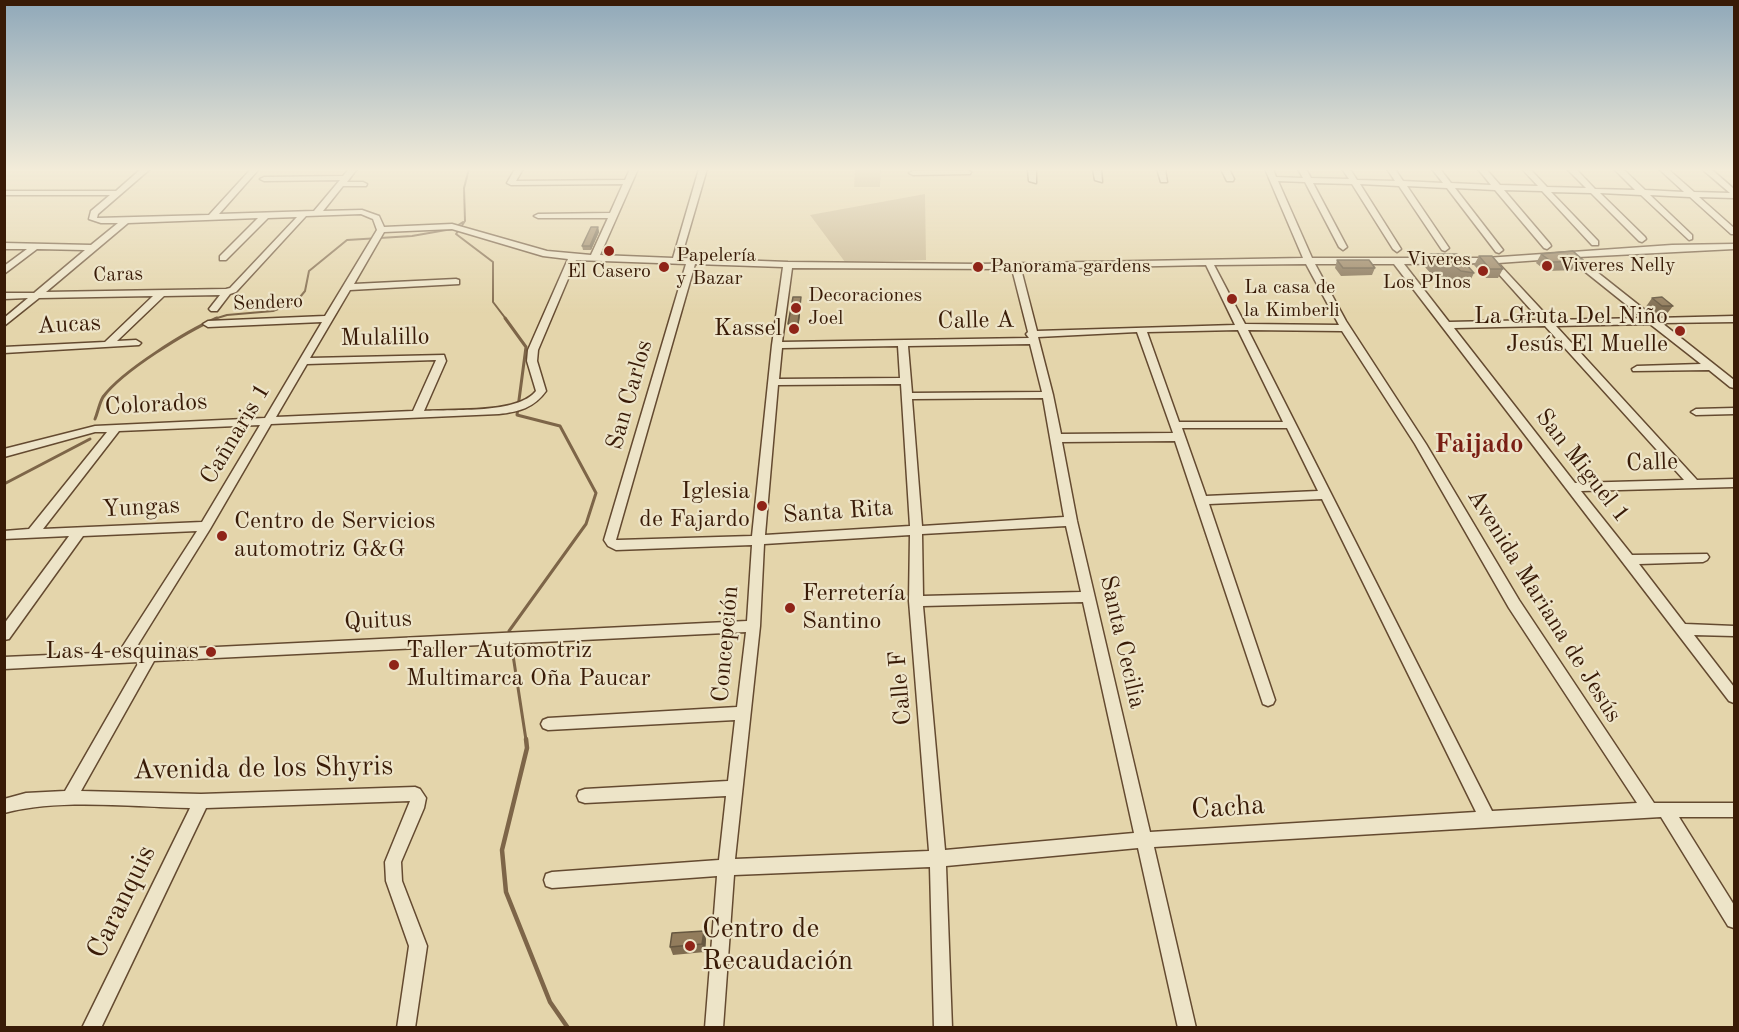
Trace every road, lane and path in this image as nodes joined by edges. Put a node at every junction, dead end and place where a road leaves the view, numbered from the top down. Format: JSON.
{"nodes":[{"id":1,"x":93,"y":217,"type":"edge"},
{"id":2,"x":227,"y":217,"type":"edge"},
{"id":3,"x":264,"y":217,"type":"edge"},
{"id":4,"x":301,"y":217,"type":"edge"},
{"id":5,"x":374,"y":217,"type":"edge"},
{"id":6,"x":613,"y":217,"type":"edge"},
{"id":7,"x":689,"y":217,"type":"edge"},
{"id":8,"x":1290,"y":217,"type":"edge"},
{"id":9,"x":1327,"y":217,"type":"edge"},
{"id":10,"x":1375,"y":217,"type":"edge"},
{"id":11,"x":1423,"y":217,"type":"edge"},
{"id":12,"x":1473,"y":217,"type":"edge"},
{"id":13,"x":1522,"y":217,"type":"edge"},
{"id":14,"x":1571,"y":217,"type":"edge"},
{"id":15,"x":1620,"y":217,"type":"edge"},
{"id":16,"x":1669,"y":217,"type":"edge"},
{"id":17,"x":1717,"y":217,"type":"edge"},
{"id":18,"x":212,"y":218,"type":"joint"},
{"id":19,"x":125,"y":221,"type":"junction"},
{"id":20,"x":1734,"y":232,"type":"edge"},
{"id":21,"x":378,"y":235,"type":"junction"},
{"id":22,"x":1689,"y":237,"type":"dead end"},
{"id":23,"x":1642,"y":239,"type":"dead end"},
{"id":24,"x":1595,"y":243,"type":"dead end"},
{"id":25,"x":4,"y":246,"type":"edge"},
{"id":26,"x":1547,"y":246,"type":"dead end"},
{"id":27,"x":1734,"y":246,"type":"edge"},
{"id":28,"x":35,"y":247,"type":"junction"},
{"id":29,"x":1343,"y":247,"type":"dead end"},
{"id":30,"x":93,"y":248,"type":"junction"},
{"id":31,"x":1444,"y":248,"type":"dead end"},
{"id":32,"x":1499,"y":250,"type":"dead end"},
{"id":33,"x":1397,"y":255,"type":"junction"},
{"id":34,"x":1571,"y":256,"type":"junction"},
{"id":35,"x":573,"y":257,"type":"junction"},
{"id":36,"x":223,"y":258,"type":"dead end"},
{"id":37,"x":594,"y":258,"type":"junction"},
{"id":38,"x":676,"y":261,"type":"junction"},
{"id":39,"x":1309,"y":261,"type":"junction"},
{"id":40,"x":1491,"y":261,"type":"junction"},
{"id":41,"x":691,"y":262,"type":"junction"},
{"id":42,"x":1209,"y":263,"type":"junction"},
{"id":43,"x":788,"y":265,"type":"junction"},
{"id":44,"x":1016,"y":266,"type":"junction"},
{"id":45,"x":4,"y":271,"type":"edge"},
{"id":46,"x":456,"y":282,"type":"dead end"},
{"id":47,"x":348,"y":287,"type":"junction"},
{"id":48,"x":230,"y":291,"type":"junction"},
{"id":49,"x":163,"y":292,"type":"junction"},
{"id":50,"x":4,"y":296,"type":"edge"},
{"id":51,"x":36,"y":296,"type":"junction"},
{"id":52,"x":214,"y":309,"type":"dead end"},
{"id":53,"x":329,"y":319,"type":"junction"},
{"id":54,"x":1734,"y":319,"type":"edge"},
{"id":55,"x":1654,"y":321,"type":"junction"},
{"id":56,"x":4,"y":323,"type":"edge"},
{"id":57,"x":208,"y":324,"type":"dead end"},
{"id":58,"x":1549,"y":324,"type":"junction"},
{"id":59,"x":1446,"y":325,"type":"junction"},
{"id":60,"x":1345,"y":328,"type":"junction"},
{"id":61,"x":1141,"y":329,"type":"junction"},
{"id":62,"x":1242,"y":329,"type":"junction"},
{"id":63,"x":1032,"y":338,"type":"junction"},
{"id":64,"x":136,"y":342,"type":"dead end"},
{"id":65,"x":108,"y":344,"type":"junction"},
{"id":66,"x":903,"y":344,"type":"junction"},
{"id":67,"x":777,"y":345,"type":"junction"},
{"id":68,"x":4,"y":350,"type":"edge"},
{"id":69,"x":303,"y":361,"type":"junction"},
{"id":70,"x":1711,"y":366,"type":"junction"},
{"id":71,"x":1637,"y":369,"type":"dead end"},
{"id":72,"x":906,"y":381,"type":"junction"},
{"id":73,"x":773,"y":382,"type":"junction"},
{"id":74,"x":1734,"y":385,"type":"edge"},
{"id":75,"x":1048,"y":395,"type":"junction"},
{"id":76,"x":907,"y":396,"type":"junction"},
{"id":77,"x":1734,"y":411,"type":"edge"},
{"id":78,"x":1696,"y":412,"type":"dead end"},
{"id":79,"x":417,"y":415,"type":"junction"},
{"id":80,"x":268,"y":420,"type":"junction"},
{"id":81,"x":1290,"y":425,"type":"junction"},
{"id":82,"x":116,"y":428,"type":"junction"},
{"id":83,"x":1177,"y":431,"type":"junction"},
{"id":84,"x":1057,"y":438,"type":"junction"},
{"id":85,"x":5,"y":453,"type":"edge"},
{"id":86,"x":1693,"y":483,"type":"junction"},
{"id":87,"x":1734,"y":483,"type":"edge"},
{"id":88,"x":1572,"y":487,"type":"junction"},
{"id":89,"x":1325,"y":495,"type":"junction"},
{"id":90,"x":1202,"y":500,"type":"junction"},
{"id":91,"x":1071,"y":521,"type":"junction"},
{"id":92,"x":206,"y":526,"type":"junction"},
{"id":93,"x":916,"y":530,"type":"junction"},
{"id":94,"x":79,"y":532,"type":"junction"},
{"id":95,"x":33,"y":533,"type":"junction"},
{"id":96,"x":4,"y":535,"type":"edge"},
{"id":97,"x":610,"y":540,"type":"joint"},
{"id":98,"x":758,"y":540,"type":"junction"},
{"id":99,"x":1703,"y":557,"type":"dead end"},
{"id":100,"x":1628,"y":560,"type":"junction"},
{"id":101,"x":1088,"y":597,"type":"junction"},
{"id":102,"x":916,"y":601,"type":"junction"},
{"id":103,"x":753,"y":626,"type":"junction"},
{"id":104,"x":1682,"y":629,"type":"junction"},
{"id":105,"x":1734,"y":631,"type":"edge"},
{"id":106,"x":4,"y":635,"type":"edge"},
{"id":107,"x":151,"y":654,"type":"junction"},
{"id":108,"x":123,"y":657,"type":"junction"},
{"id":109,"x":4,"y":663,"type":"edge"},
{"id":110,"x":1734,"y":697,"type":"edge"},
{"id":111,"x":1268,"y":700,"type":"dead end"},
{"id":112,"x":743,"y":713,"type":"junction"},
{"id":113,"x":548,"y":724,"type":"dead end"},
{"id":114,"x":735,"y":788,"type":"junction"},
{"id":115,"x":585,"y":796,"type":"dead end"},
{"id":116,"x":69,"y":798,"type":"junction"},
{"id":117,"x":201,"y":801,"type":"junction"},
{"id":118,"x":7,"y":804,"type":"edge"},
{"id":119,"x":1734,"y":810,"type":"edge"},
{"id":120,"x":1658,"y":811,"type":"junction"},
{"id":121,"x":1488,"y":819,"type":"junction"},
{"id":122,"x":1145,"y":840,"type":"junction"},
{"id":123,"x":938,"y":859,"type":"junction"},
{"id":124,"x":726,"y":867,"type":"junction"},
{"id":125,"x":552,"y":880,"type":"dead end"},
{"id":126,"x":1734,"y":920,"type":"edge"},
{"id":127,"x":91,"y":1028,"type":"edge"},
{"id":128,"x":406,"y":1028,"type":"edge"},
{"id":129,"x":714,"y":1028,"type":"edge"},
{"id":130,"x":943,"y":1028,"type":"edge"},
{"id":131,"x":1187,"y":1028,"type":"edge"}],
"edges":[{"from":1,"to":19,"type":"street"},
{"from":2,"to":18,"type":"street"},
{"from":3,"to":36,"type":"street"},
{"from":4,"to":48,"type":"street"},
{"from":5,"to":21,"type":"street"},
{"from":6,"to":37,"type":"street"},
{"from":7,"to":38,"type":"street"},
{"from":8,"to":39,"type":"street","name":"Avenida Mariana de Jesús"},
{"from":9,"to":29,"type":"street"},
{"from":10,"to":33,"type":"street","name":"San Miguel 1"},
{"from":11,"to":31,"type":"street"},
{"from":12,"to":32,"type":"street"},
{"from":13,"to":26,"type":"street"},
{"from":14,"to":24,"type":"street"},
{"from":15,"to":23,"type":"street"},
{"from":16,"to":22,"type":"street"},
{"from":17,"to":20,"type":"street"},
{"from":18,"to":19,"type":"street"},
{"from":19,"to":30,"type":"street"},
{"from":21,"to":35,"type":"street"},
{"from":21,"to":47,"type":"street","name":"Cañnaris 1"},
{"from":25,"to":28,"type":"street"},
{"from":27,"to":34,"type":"street"},
{"from":28,"to":30,"type":"street"},
{"from":28,"to":45,"type":"street"},
{"from":30,"to":51,"type":"street"},
{"from":33,"to":39,"type":"street"},
{"from":33,"to":40,"type":"street"},
{"from":33,"to":59,"type":"street","name":"San Miguel 1"},
{"from":34,"to":40,"type":"street"},
{"from":34,"to":55,"type":"street"},
{"from":35,"to":37,"type":"street"},
{"from":35,"to":79,"type":"street","name":"Colorados"},
{"from":37,"to":38,"type":"street"},
{"from":38,"to":41,"type":"street"},
{"from":39,"to":42,"type":"street"},
{"from":39,"to":60,"type":"street","name":"Avenida Mariana de Jesús"},
{"from":40,"to":58,"type":"street"},
{"from":41,"to":43,"type":"street"},
{"from":41,"to":97,"type":"street","name":"San Carlos"},
{"from":42,"to":44,"type":"street"},
{"from":42,"to":62,"type":"street"},
{"from":43,"to":44,"type":"street"},
{"from":43,"to":67,"type":"street","name":"Concepción"},
{"from":44,"to":63,"type":"street","name":"Santa Cecilia"},
{"from":46,"to":47,"type":"street"},
{"from":47,"to":53,"type":"street","name":"Cañnaris 1"},
{"from":48,"to":49,"type":"street","name":"Caras"},
{"from":48,"to":52,"type":"street"},
{"from":49,"to":51,"type":"street","name":"Caras"},
{"from":49,"to":65,"type":"street"},
{"from":50,"to":51,"type":"street","name":"Caras"},
{"from":51,"to":56,"type":"street"},
{"from":53,"to":57,"type":"street","name":"Sendero"},
{"from":53,"to":69,"type":"street","name":"Cañnaris 1"},
{"from":54,"to":55,"type":"street"},
{"from":55,"to":58,"type":"street"},
{"from":55,"to":70,"type":"street"},
{"from":58,"to":59,"type":"street"},
{"from":58,"to":86,"type":"street"},
{"from":59,"to":88,"type":"street","name":"San Miguel 1"},
{"from":60,"to":62,"type":"street","name":"Calle A"},
{"from":60,"to":120,"type":"street","name":"Avenida Mariana de Jesús"},
{"from":61,"to":62,"type":"street","name":"Calle A"},
{"from":61,"to":63,"type":"street","name":"Calle A"},
{"from":61,"to":83,"type":"street"},
{"from":62,"to":81,"type":"street"},
{"from":63,"to":66,"type":"street","name":"Calle A"},
{"from":63,"to":75,"type":"street","name":"Santa Cecilia"},
{"from":64,"to":65,"type":"street","name":"Aucas"},
{"from":65,"to":68,"type":"street","name":"Aucas"},
{"from":66,"to":67,"type":"street","name":"Calle A"},
{"from":66,"to":72,"type":"street","name":"Calle F"},
{"from":67,"to":73,"type":"street","name":"Concepción"},
{"from":69,"to":79,"type":"street","name":"Mulalillo"},
{"from":69,"to":80,"type":"street","name":"Cañnaris 1"},
{"from":70,"to":71,"type":"street"},
{"from":70,"to":74,"type":"street"},
{"from":72,"to":73,"type":"street"},
{"from":72,"to":76,"type":"street","name":"Calle F"},
{"from":73,"to":98,"type":"street","name":"Concepción"},
{"from":75,"to":76,"type":"street"},
{"from":75,"to":84,"type":"street","name":"Santa Cecilia"},
{"from":76,"to":93,"type":"street","name":"Calle F"},
{"from":77,"to":78,"type":"street"},
{"from":79,"to":80,"type":"street","name":"Colorados"},
{"from":80,"to":82,"type":"street","name":"Colorados"},
{"from":80,"to":92,"type":"street","name":"Cañnaris 1"},
{"from":81,"to":83,"type":"street"},
{"from":81,"to":89,"type":"street"},
{"from":82,"to":85,"type":"street","name":"Colorados"},
{"from":82,"to":95,"type":"street"},
{"from":83,"to":84,"type":"street"},
{"from":83,"to":90,"type":"street"},
{"from":84,"to":91,"type":"street","name":"Santa Cecilia"},
{"from":86,"to":87,"type":"street","name":"Calle"},
{"from":86,"to":88,"type":"street","name":"Calle"},
{"from":88,"to":100,"type":"street","name":"San Miguel 1"},
{"from":89,"to":90,"type":"street"},
{"from":89,"to":121,"type":"street"},
{"from":90,"to":111,"type":"street"},
{"from":91,"to":93,"type":"street","name":"Santa Rita"},
{"from":91,"to":101,"type":"street","name":"Santa Cecilia"},
{"from":92,"to":94,"type":"street","name":"Yungas"},
{"from":92,"to":108,"type":"street","name":"Cañnaris 1"},
{"from":93,"to":98,"type":"street","name":"Santa Rita"},
{"from":93,"to":102,"type":"street","name":"Calle F"},
{"from":94,"to":95,"type":"street","name":"Yungas"},
{"from":94,"to":106,"type":"street"},
{"from":95,"to":96,"type":"street","name":"Yungas"},
{"from":97,"to":98,"type":"street","name":"Santa Rita"},
{"from":98,"to":103,"type":"street","name":"Concepción"},
{"from":99,"to":100,"type":"street"},
{"from":100,"to":104,"type":"street","name":"San Miguel 1"},
{"from":101,"to":102,"type":"street"},
{"from":101,"to":122,"type":"street","name":"Santa Cecilia"},
{"from":102,"to":123,"type":"street","name":"Calle F"},
{"from":103,"to":107,"type":"street","name":"Quitus"},
{"from":103,"to":112,"type":"street","name":"Concepción"},
{"from":104,"to":105,"type":"street"},
{"from":104,"to":110,"type":"street","name":"San Miguel 1"},
{"from":107,"to":108,"type":"street","name":"Quitus"},
{"from":107,"to":116,"type":"street"},
{"from":108,"to":109,"type":"street","name":"Quitus"},
{"from":112,"to":113,"type":"street"},
{"from":112,"to":114,"type":"street","name":"Concepción"},
{"from":114,"to":115,"type":"street"},
{"from":114,"to":124,"type":"street","name":"Concepción"},
{"from":116,"to":117,"type":"street","name":"Avenida de los Shyris"},
{"from":116,"to":118,"type":"street","name":"Avenida de los Shyris"},
{"from":117,"to":127,"type":"street","name":"Caranquis"},
{"from":117,"to":128,"type":"street","name":"Avenida de los Shyris"},
{"from":119,"to":120,"type":"street","name":"Cacha"},
{"from":120,"to":121,"type":"street","name":"Cacha"},
{"from":120,"to":126,"type":"street","name":"Avenida Mariana de Jesús"},
{"from":121,"to":122,"type":"street","name":"Cacha"},
{"from":122,"to":123,"type":"street","name":"Cacha"},
{"from":122,"to":131,"type":"street","name":"Santa Cecilia"},
{"from":123,"to":124,"type":"street","name":"Cacha"},
{"from":123,"to":130,"type":"street","name":"Calle F"},
{"from":124,"to":125,"type":"street","name":"Cacha"},
{"from":124,"to":129,"type":"street","name":"Concepción"}]}
